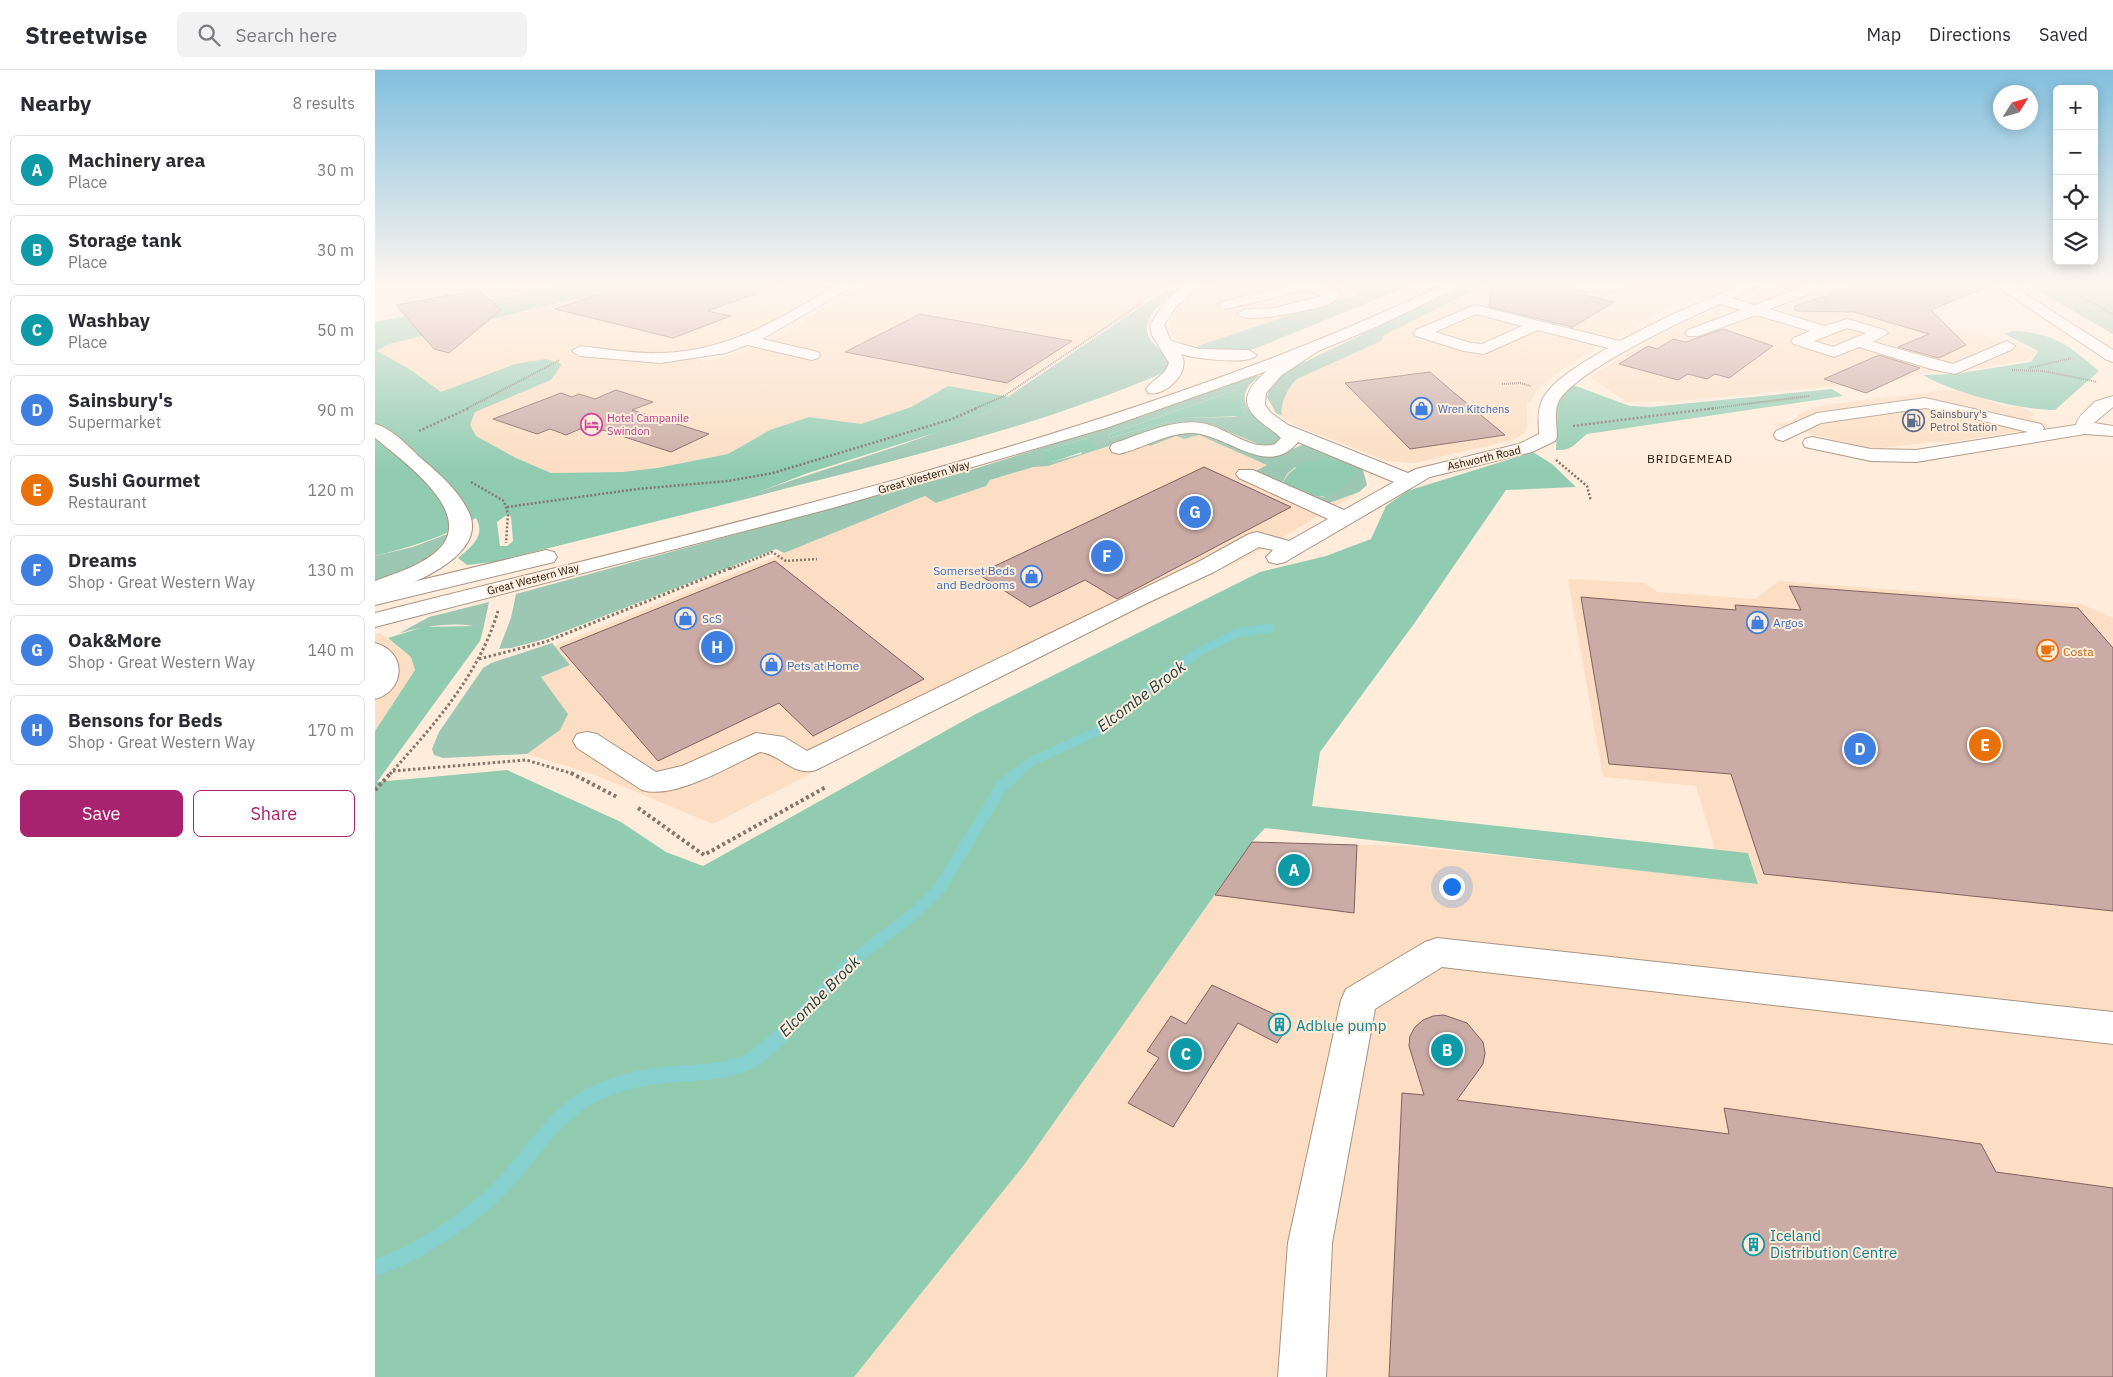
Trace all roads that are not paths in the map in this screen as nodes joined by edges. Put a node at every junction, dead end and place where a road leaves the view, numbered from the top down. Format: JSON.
{"nodes":[{"id":1,"x":733,"y":345,"type":"edge"},
{"id":2,"x":766,"y":345,"type":"edge"},
{"id":3,"x":1168,"y":345,"type":"joint"},
{"id":4,"x":1319,"y":345,"type":"joint"},
{"id":5,"x":1460,"y":345,"type":"edge"},
{"id":6,"x":1494,"y":345,"type":"edge"},
{"id":7,"x":1615,"y":345,"type":"edge"},
{"id":8,"x":1626,"y":345,"type":"edge"},
{"id":9,"x":1812,"y":345,"type":"edge"},
{"id":10,"x":1852,"y":345,"type":"edge"},
{"id":11,"x":1869,"y":345,"type":"edge"},
{"id":12,"x":2095,"y":345,"type":"edge"},
{"id":13,"x":2007,"y":346,"type":"dead end"},
{"id":14,"x":1623,"y":347,"type":"junction"},
{"id":15,"x":580,"y":351,"type":"road end"},
{"id":16,"x":2109,"y":354,"type":"edge"},
{"id":17,"x":812,"y":355,"type":"dead end"},
{"id":18,"x":1207,"y":371,"type":"dead end"},
{"id":19,"x":1189,"y":377,"type":"dead end"},
{"id":20,"x":1154,"y":389,"type":"junction"},
{"id":21,"x":2110,"y":406,"type":"edge"},
{"id":22,"x":375,"y":429,"type":"edge"},
{"id":23,"x":1283,"y":430,"type":"junction"},
{"id":24,"x":2078,"y":430,"type":"junction"},
{"id":25,"x":2113,"y":431,"type":"edge"},
{"id":26,"x":1783,"y":435,"type":"dead end"},
{"id":27,"x":1812,"y":443,"type":"dead end"},
{"id":28,"x":1119,"y":448,"type":"dead end"},
{"id":29,"x":1246,"y":474,"type":"dead end"},
{"id":30,"x":1407,"y":480,"type":"junction"},
{"id":31,"x":1344,"y":518,"type":"junction"},
{"id":32,"x":375,"y":589,"type":"edge"},
{"id":33,"x":375,"y":598,"type":"edge"},
{"id":34,"x":375,"y":620,"type":"edge"},
{"id":35,"x":375,"y":651,"type":"edge"},
{"id":36,"x":375,"y":691,"type":"edge"},
{"id":37,"x":587,"y":741,"type":"dead end"},
{"id":38,"x":2113,"y":1028,"type":"edge"},
{"id":39,"x":1303,"y":1377,"type":"edge"}],
"edges":[{"from":1,"to":15,"type":"street"},
{"from":2,"to":17,"type":"street"},
{"from":3,"to":18,"type":"street"},
{"from":3,"to":20,"type":"street"},
{"from":4,"to":23,"type":"street"},
{"from":4,"to":34,"type":"street","name":"Great Western Way"},
{"from":5,"to":6,"type":"street"},
{"from":7,"to":14,"type":"street"},
{"from":8,"to":14,"type":"street","name":"Ashworth Road"},
{"from":9,"to":10,"type":"street"},
{"from":11,"to":13,"type":"street"},
{"from":12,"to":16,"type":"street"},
{"from":14,"to":30,"type":"street","name":"Ashworth Road"},
{"from":19,"to":20,"type":"street","name":"Great Western Way"},
{"from":20,"to":33,"type":"street","name":"Great Western Way"},
{"from":21,"to":24,"type":"street"},
{"from":22,"to":32,"type":"street"},
{"from":23,"to":28,"type":"street"},
{"from":23,"to":30,"type":"street"},
{"from":24,"to":25,"type":"street"},
{"from":24,"to":26,"type":"street"},
{"from":24,"to":27,"type":"street"},
{"from":29,"to":31,"type":"street"},
{"from":30,"to":31,"type":"street","name":"Ashworth Road"},
{"from":31,"to":37,"type":"street","name":"Ashworth Road"},
{"from":35,"to":36,"type":"street"},
{"from":38,"to":39,"type":"street"}]}
